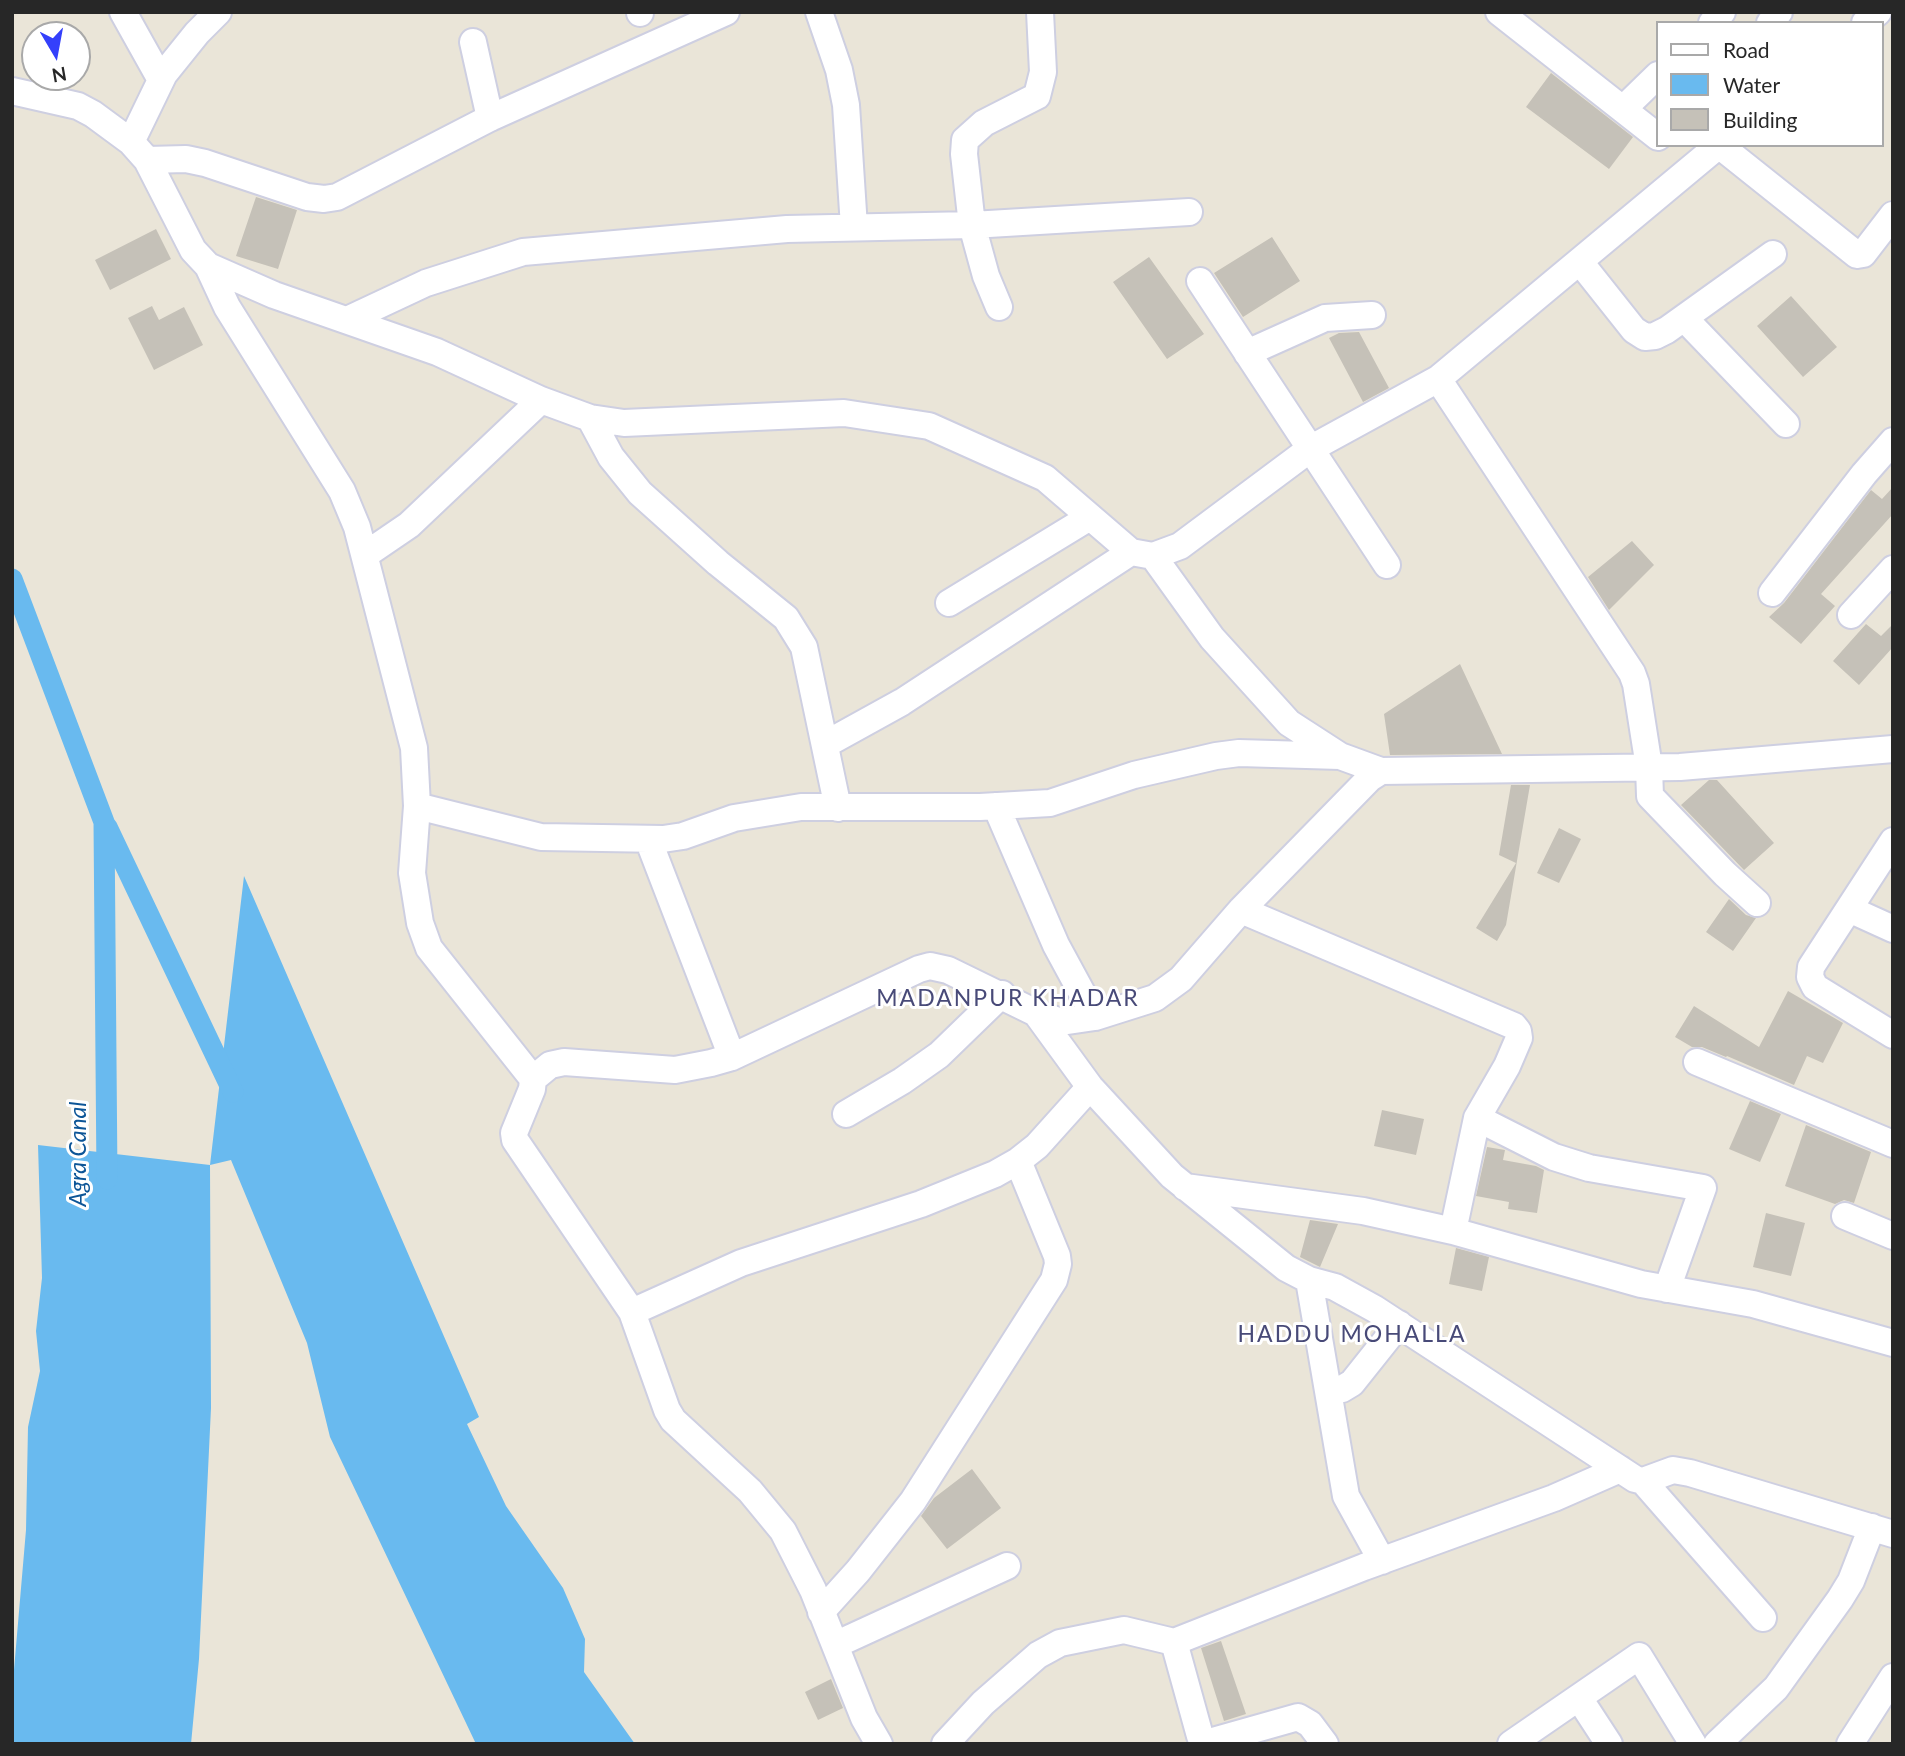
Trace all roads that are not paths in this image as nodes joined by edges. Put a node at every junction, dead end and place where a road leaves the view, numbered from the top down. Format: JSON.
{"nodes":[{"id":1,"x":123,"y":12,"type":"edge"},
{"id":2,"x":218,"y":12,"type":"edge"},
{"id":3,"x":726,"y":12,"type":"edge"},
{"id":4,"x":819,"y":12,"type":"edge"},
{"id":5,"x":1040,"y":12,"type":"edge"},
{"id":6,"x":1499,"y":12,"type":"edge"},
{"id":7,"x":473,"y":42,"type":"dead end"},
{"id":8,"x":1657,"y":76,"type":"edge"},
{"id":9,"x":161,"y":80,"type":"junction"},
{"id":10,"x":12,"y":91,"type":"edge"},
{"id":11,"x":1623,"y":109,"type":"junction"},
{"id":12,"x":490,"y":118,"type":"junction"},
{"id":13,"x":1657,"y":136,"type":"edge"},
{"id":14,"x":1672,"y":147,"type":"edge"},
{"id":15,"x":1717,"y":147,"type":"edge"},
{"id":16,"x":1722,"y":147,"type":"edge"},
{"id":17,"x":139,"y":151,"type":"junction"},
{"id":18,"x":1695,"y":165,"type":"junction"},
{"id":19,"x":1189,"y":212,"type":"dead end"},
{"id":20,"x":1893,"y":215,"type":"edge"},
{"id":21,"x":972,"y":225,"type":"junction"},
{"id":22,"x":854,"y":227,"type":"junction"},
{"id":23,"x":1773,"y":254,"type":"dead end"},
{"id":24,"x":1580,"y":262,"type":"junction"},
{"id":25,"x":208,"y":266,"type":"junction"},
{"id":26,"x":1200,"y":281,"type":"dead end"},
{"id":27,"x":999,"y":307,"type":"dead end"},
{"id":28,"x":1372,"y":315,"type":"dead end"},
{"id":29,"x":1684,"y":318,"type":"junction"},
{"id":30,"x":346,"y":320,"type":"junction"},
{"id":31,"x":1247,"y":353,"type":"junction"},
{"id":32,"x":1438,"y":379,"type":"junction"},
{"id":33,"x":541,"y":400,"type":"junction"},
{"id":34,"x":590,"y":418,"type":"junction"},
{"id":35,"x":1786,"y":424,"type":"dead end"},
{"id":36,"x":1893,"y":441,"type":"edge"},
{"id":37,"x":1310,"y":449,"type":"junction"},
{"id":38,"x":1090,"y":517,"type":"junction"},
{"id":39,"x":1142,"y":554,"type":"junction"},
{"id":40,"x":365,"y":555,"type":"junction"},
{"id":41,"x":1387,"y":565,"type":"dead end"},
{"id":42,"x":1893,"y":569,"type":"edge"},
{"id":43,"x":1772,"y":593,"type":"dead end"},
{"id":44,"x":949,"y":603,"type":"dead end"},
{"id":45,"x":1851,"y":615,"type":"dead end"},
{"id":46,"x":826,"y":744,"type":"junction"},
{"id":47,"x":1893,"y":749,"type":"edge"},
{"id":48,"x":1340,"y":756,"type":"junction"},
{"id":49,"x":1649,"y":767,"type":"junction"},
{"id":50,"x":1381,"y":771,"type":"junction"},
{"id":51,"x":417,"y":806,"type":"junction"},
{"id":52,"x":996,"y":806,"type":"junction"},
{"id":53,"x":838,"y":808,"type":"junction"},
{"id":54,"x":648,"y":839,"type":"junction"},
{"id":55,"x":1893,"y":841,"type":"edge"},
{"id":56,"x":1757,"y":903,"type":"dead end"},
{"id":57,"x":1849,"y":909,"type":"junction"},
{"id":58,"x":1241,"y":910,"type":"junction"},
{"id":59,"x":1893,"y":929,"type":"edge"},
{"id":60,"x":1002,"y":995,"type":"junction"},
{"id":61,"x":1036,"y":1013,"type":"junction"},
{"id":62,"x":1095,"y":1017,"type":"junction"},
{"id":63,"x":1893,"y":1035,"type":"edge"},
{"id":64,"x":732,"y":1057,"type":"junction"},
{"id":65,"x":1697,"y":1062,"type":"dead end"},
{"id":66,"x":533,"y":1079,"type":"junction"},
{"id":67,"x":1090,"y":1087,"type":"junction"},
{"id":68,"x":846,"y":1114,"type":"dead end"},
{"id":69,"x":1477,"y":1118,"type":"junction"},
{"id":70,"x":1893,"y":1144,"type":"edge"},
{"id":71,"x":1018,"y":1161,"type":"junction"},
{"id":72,"x":1183,"y":1186,"type":"junction"},
{"id":73,"x":1845,"y":1216,"type":"dead end"},
{"id":74,"x":1453,"y":1231,"type":"junction"},
{"id":75,"x":1893,"y":1236,"type":"edge"},
{"id":76,"x":1309,"y":1280,"type":"junction"},
{"id":77,"x":1667,"y":1289,"type":"junction"},
{"id":78,"x":632,"y":1312,"type":"junction"},
{"id":79,"x":1399,"y":1324,"type":"junction"},
{"id":80,"x":1893,"y":1343,"type":"edge"},
{"id":81,"x":1329,"y":1392,"type":"junction"},
{"id":82,"x":1632,"y":1475,"type":"junction"},
{"id":83,"x":1882,"y":1531,"type":"edge"},
{"id":84,"x":1382,"y":1561,"type":"junction"},
{"id":85,"x":1007,"y":1566,"type":"dead end"},
{"id":86,"x":821,"y":1612,"type":"junction"},
{"id":87,"x":1763,"y":1618,"type":"dead end"},
{"id":88,"x":1174,"y":1642,"type":"junction"},
{"id":89,"x":835,"y":1645,"type":"junction"},
{"id":90,"x":1893,"y":1677,"type":"edge"},
{"id":91,"x":1578,"y":1698,"type":"junction"},
{"id":92,"x":1544,"y":1735,"type":"edge"},
{"id":93,"x":880,"y":1744,"type":"edge"},
{"id":94,"x":945,"y":1744,"type":"edge"},
{"id":95,"x":1325,"y":1744,"type":"edge"},
{"id":96,"x":1511,"y":1744,"type":"edge"},
{"id":97,"x":1609,"y":1744,"type":"edge"},
{"id":98,"x":1693,"y":1744,"type":"edge"},
{"id":99,"x":1717,"y":1744,"type":"edge"},
{"id":100,"x":1850,"y":1744,"type":"edge"}],
"edges":[{"from":1,"to":9,"type":"street"},
{"from":2,"to":9,"type":"street"},
{"from":3,"to":12,"type":"street"},
{"from":4,"to":22,"type":"street"},
{"from":5,"to":21,"type":"street"},
{"from":6,"to":11,"type":"street"},
{"from":7,"to":12,"type":"street"},
{"from":8,"to":11,"type":"street"},
{"from":9,"to":17,"type":"street"},
{"from":10,"to":17,"type":"street"},
{"from":11,"to":13,"type":"street"},
{"from":12,"to":17,"type":"street"},
{"from":14,"to":18,"type":"street"},
{"from":15,"to":18,"type":"street"},
{"from":16,"to":20,"type":"street"},
{"from":17,"to":25,"type":"street"},
{"from":18,"to":24,"type":"street"},
{"from":19,"to":21,"type":"street"},
{"from":21,"to":22,"type":"street"},
{"from":21,"to":27,"type":"street"},
{"from":22,"to":30,"type":"street"},
{"from":23,"to":29,"type":"street"},
{"from":24,"to":29,"type":"street"},
{"from":24,"to":32,"type":"street"},
{"from":25,"to":30,"type":"street"},
{"from":25,"to":40,"type":"street"},
{"from":26,"to":31,"type":"street"},
{"from":28,"to":31,"type":"street"},
{"from":29,"to":35,"type":"street"},
{"from":30,"to":33,"type":"street"},
{"from":31,"to":37,"type":"street"},
{"from":32,"to":37,"type":"street"},
{"from":32,"to":49,"type":"street"},
{"from":33,"to":34,"type":"street"},
{"from":33,"to":40,"type":"street"},
{"from":34,"to":38,"type":"street"},
{"from":34,"to":46,"type":"street"},
{"from":36,"to":43,"type":"street"},
{"from":37,"to":39,"type":"street"},
{"from":37,"to":41,"type":"street"},
{"from":38,"to":39,"type":"street"},
{"from":38,"to":44,"type":"street"},
{"from":39,"to":46,"type":"street"},
{"from":39,"to":48,"type":"street"},
{"from":40,"to":51,"type":"street"},
{"from":42,"to":45,"type":"street"},
{"from":46,"to":53,"type":"street"},
{"from":47,"to":49,"type":"street"},
{"from":48,"to":50,"type":"street"},
{"from":48,"to":52,"type":"street"},
{"from":49,"to":50,"type":"street"},
{"from":49,"to":56,"type":"street"},
{"from":50,"to":58,"type":"street"},
{"from":51,"to":54,"type":"street"},
{"from":51,"to":66,"type":"street"},
{"from":52,"to":53,"type":"street"},
{"from":52,"to":62,"type":"street"},
{"from":53,"to":54,"type":"street"},
{"from":54,"to":64,"type":"street"},
{"from":55,"to":57,"type":"street"},
{"from":57,"to":59,"type":"street"},
{"from":57,"to":63,"type":"street"},
{"from":58,"to":62,"type":"street"},
{"from":58,"to":69,"type":"street"},
{"from":60,"to":61,"type":"street"},
{"from":60,"to":64,"type":"street"},
{"from":60,"to":68,"type":"street"},
{"from":61,"to":62,"type":"street"},
{"from":61,"to":67,"type":"street"},
{"from":64,"to":66,"type":"street"},
{"from":65,"to":70,"type":"street"},
{"from":66,"to":78,"type":"street"},
{"from":67,"to":71,"type":"street"},
{"from":67,"to":72,"type":"street"},
{"from":69,"to":74,"type":"street"},
{"from":69,"to":77,"type":"street"},
{"from":71,"to":78,"type":"street"},
{"from":71,"to":86,"type":"street"},
{"from":72,"to":74,"type":"street"},
{"from":72,"to":76,"type":"street"},
{"from":73,"to":75,"type":"street"},
{"from":74,"to":77,"type":"street"},
{"from":76,"to":79,"type":"street"},
{"from":76,"to":81,"type":"street"},
{"from":77,"to":80,"type":"street"},
{"from":78,"to":86,"type":"street"},
{"from":79,"to":81,"type":"street"},
{"from":79,"to":82,"type":"street"},
{"from":81,"to":84,"type":"street"},
{"from":82,"to":83,"type":"street"},
{"from":82,"to":84,"type":"street"},
{"from":82,"to":87,"type":"street"},
{"from":83,"to":99,"type":"street"},
{"from":84,"to":88,"type":"street"},
{"from":85,"to":89,"type":"street"},
{"from":86,"to":89,"type":"street"},
{"from":88,"to":94,"type":"street"},
{"from":88,"to":95,"type":"street"},
{"from":89,"to":93,"type":"street"},
{"from":90,"to":100,"type":"street"},
{"from":91,"to":92,"type":"street"},
{"from":91,"to":97,"type":"street"},
{"from":91,"to":98,"type":"street"},
{"from":92,"to":96,"type":"street"}]}
